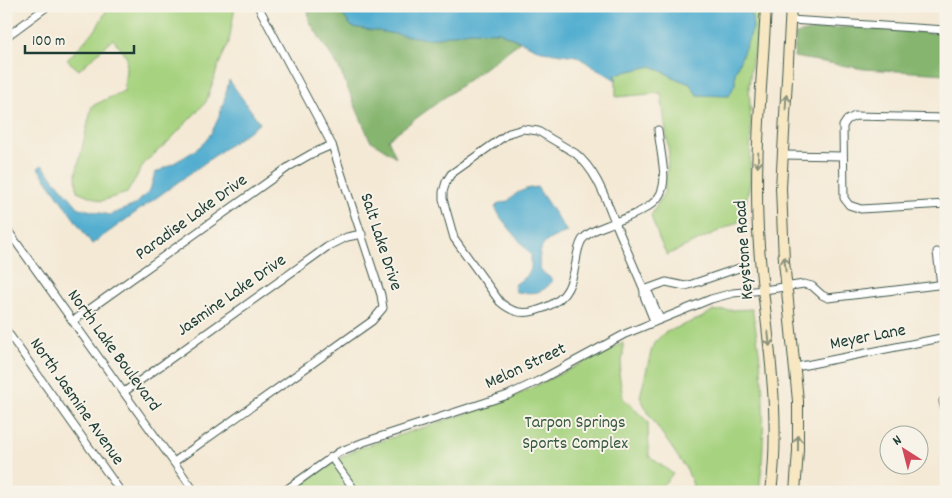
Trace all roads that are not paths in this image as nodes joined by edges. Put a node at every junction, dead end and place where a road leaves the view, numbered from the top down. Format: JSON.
{"nodes":[{"id":1,"x":48,"y":6,"type":"edge"},
{"id":2,"x":258,"y":6,"type":"edge"},
{"id":3,"x":766,"y":6,"type":"edge"},
{"id":4,"x":791,"y":6,"type":"edge"},
{"id":5,"x":790,"y":20,"type":"junction"},
{"id":6,"x":946,"y":30,"type":"edge"},
{"id":7,"x":8,"y":33,"type":"edge"},
{"id":8,"x":946,"y":118,"type":"edge"},
{"id":9,"x":658,"y":130,"type":"dead end"},
{"id":10,"x":332,"y":145,"type":"junction"},
{"id":11,"x":783,"y":155,"type":"junction"},
{"id":12,"x":843,"y":156,"type":"junction"},
{"id":13,"x":946,"y":204,"type":"edge"},
{"id":14,"x":615,"y":222,"type":"junction"},
{"id":15,"x":6,"y":228,"type":"edge"},
{"id":16,"x":362,"y":234,"type":"junction"},
{"id":17,"x":938,"y":252,"type":"dead end"},
{"id":18,"x":739,"y":268,"type":"dead end"},
{"id":19,"x":943,"y":284,"type":"edge"},
{"id":20,"x":787,"y":286,"type":"junction"},
{"id":21,"x":644,"y":290,"type":"junction"},
{"id":22,"x":764,"y":290,"type":"junction"},
{"id":23,"x":657,"y":320,"type":"junction"},
{"id":24,"x":73,"y":321,"type":"junction"},
{"id":25,"x":6,"y":330,"type":"edge"},
{"id":26,"x":946,"y":337,"type":"edge"},
{"id":27,"x":796,"y":367,"type":"junction"},
{"id":28,"x":124,"y":392,"type":"junction"},
{"id":29,"x":943,"y":401,"type":"dead end"},
{"id":30,"x":946,"y":415,"type":"edge"},
{"id":31,"x":331,"y":457,"type":"junction"},
{"id":32,"x":174,"y":462,"type":"junction"},
{"id":33,"x":122,"y":492,"type":"edge"},
{"id":34,"x":195,"y":492,"type":"edge"},
{"id":35,"x":283,"y":492,"type":"edge"},
{"id":36,"x":356,"y":492,"type":"edge"},
{"id":37,"x":771,"y":492,"type":"edge"},
{"id":38,"x":795,"y":492,"type":"edge"}],
"edges":[{"from":1,"to":7,"type":"street"},
{"from":2,"to":10,"type":"street","name":"Salt Lake Drive"},
{"from":3,"to":22,"type":"main road","name":"Keystone Road","one_way":true},
{"from":4,"to":5,"type":"main road"},
{"from":5,"to":6,"type":"street"},
{"from":11,"to":5,"type":"main road","one_way":true},
{"from":8,"to":12,"type":"street"},
{"from":9,"to":14,"type":"street"},
{"from":10,"to":16,"type":"street","name":"Salt Lake Drive"},
{"from":10,"to":24,"type":"street","name":"Paradise Lake Drive"},
{"from":11,"to":12,"type":"street"},
{"from":20,"to":11,"type":"main road","one_way":true},
{"from":12,"to":13,"type":"street"},
{"from":14,"to":14,"type":"street"},
{"from":14,"to":21,"type":"street"},
{"from":15,"to":24,"type":"street","name":"North Lake Boulevard"},
{"from":16,"to":28,"type":"street","name":"Jasmine Lake Drive"},
{"from":16,"to":32,"type":"street","name":"Salt Lake Drive"},
{"from":17,"to":19,"type":"street"},
{"from":18,"to":21,"type":"street"},
{"from":19,"to":20,"type":"street","name":"Melon Street"},
{"from":20,"to":22,"type":"street","name":"Melon Street"},
{"from":20,"to":27,"type":"main road"},
{"from":21,"to":23,"type":"street"},
{"from":22,"to":23,"type":"street","name":"Melon Street"},
{"from":22,"to":37,"type":"main road","name":"Keystone Road","one_way":true},
{"from":23,"to":31,"type":"street","name":"Melon Street"},
{"from":24,"to":28,"type":"street","name":"North Lake Boulevard"},
{"from":25,"to":33,"type":"street","name":"North Jasmine Avenue"},
{"from":26,"to":27,"type":"street","name":"Meyer Lane"},
{"from":38,"to":27,"type":"main road","one_way":true},
{"from":28,"to":32,"type":"street","name":"North Lake Boulevard"},
{"from":29,"to":30,"type":"street"},
{"from":31,"to":35,"type":"street","name":"Melon Street"},
{"from":31,"to":36,"type":"street"},
{"from":32,"to":34,"type":"street","name":"North Lake Boulevard"}]}
